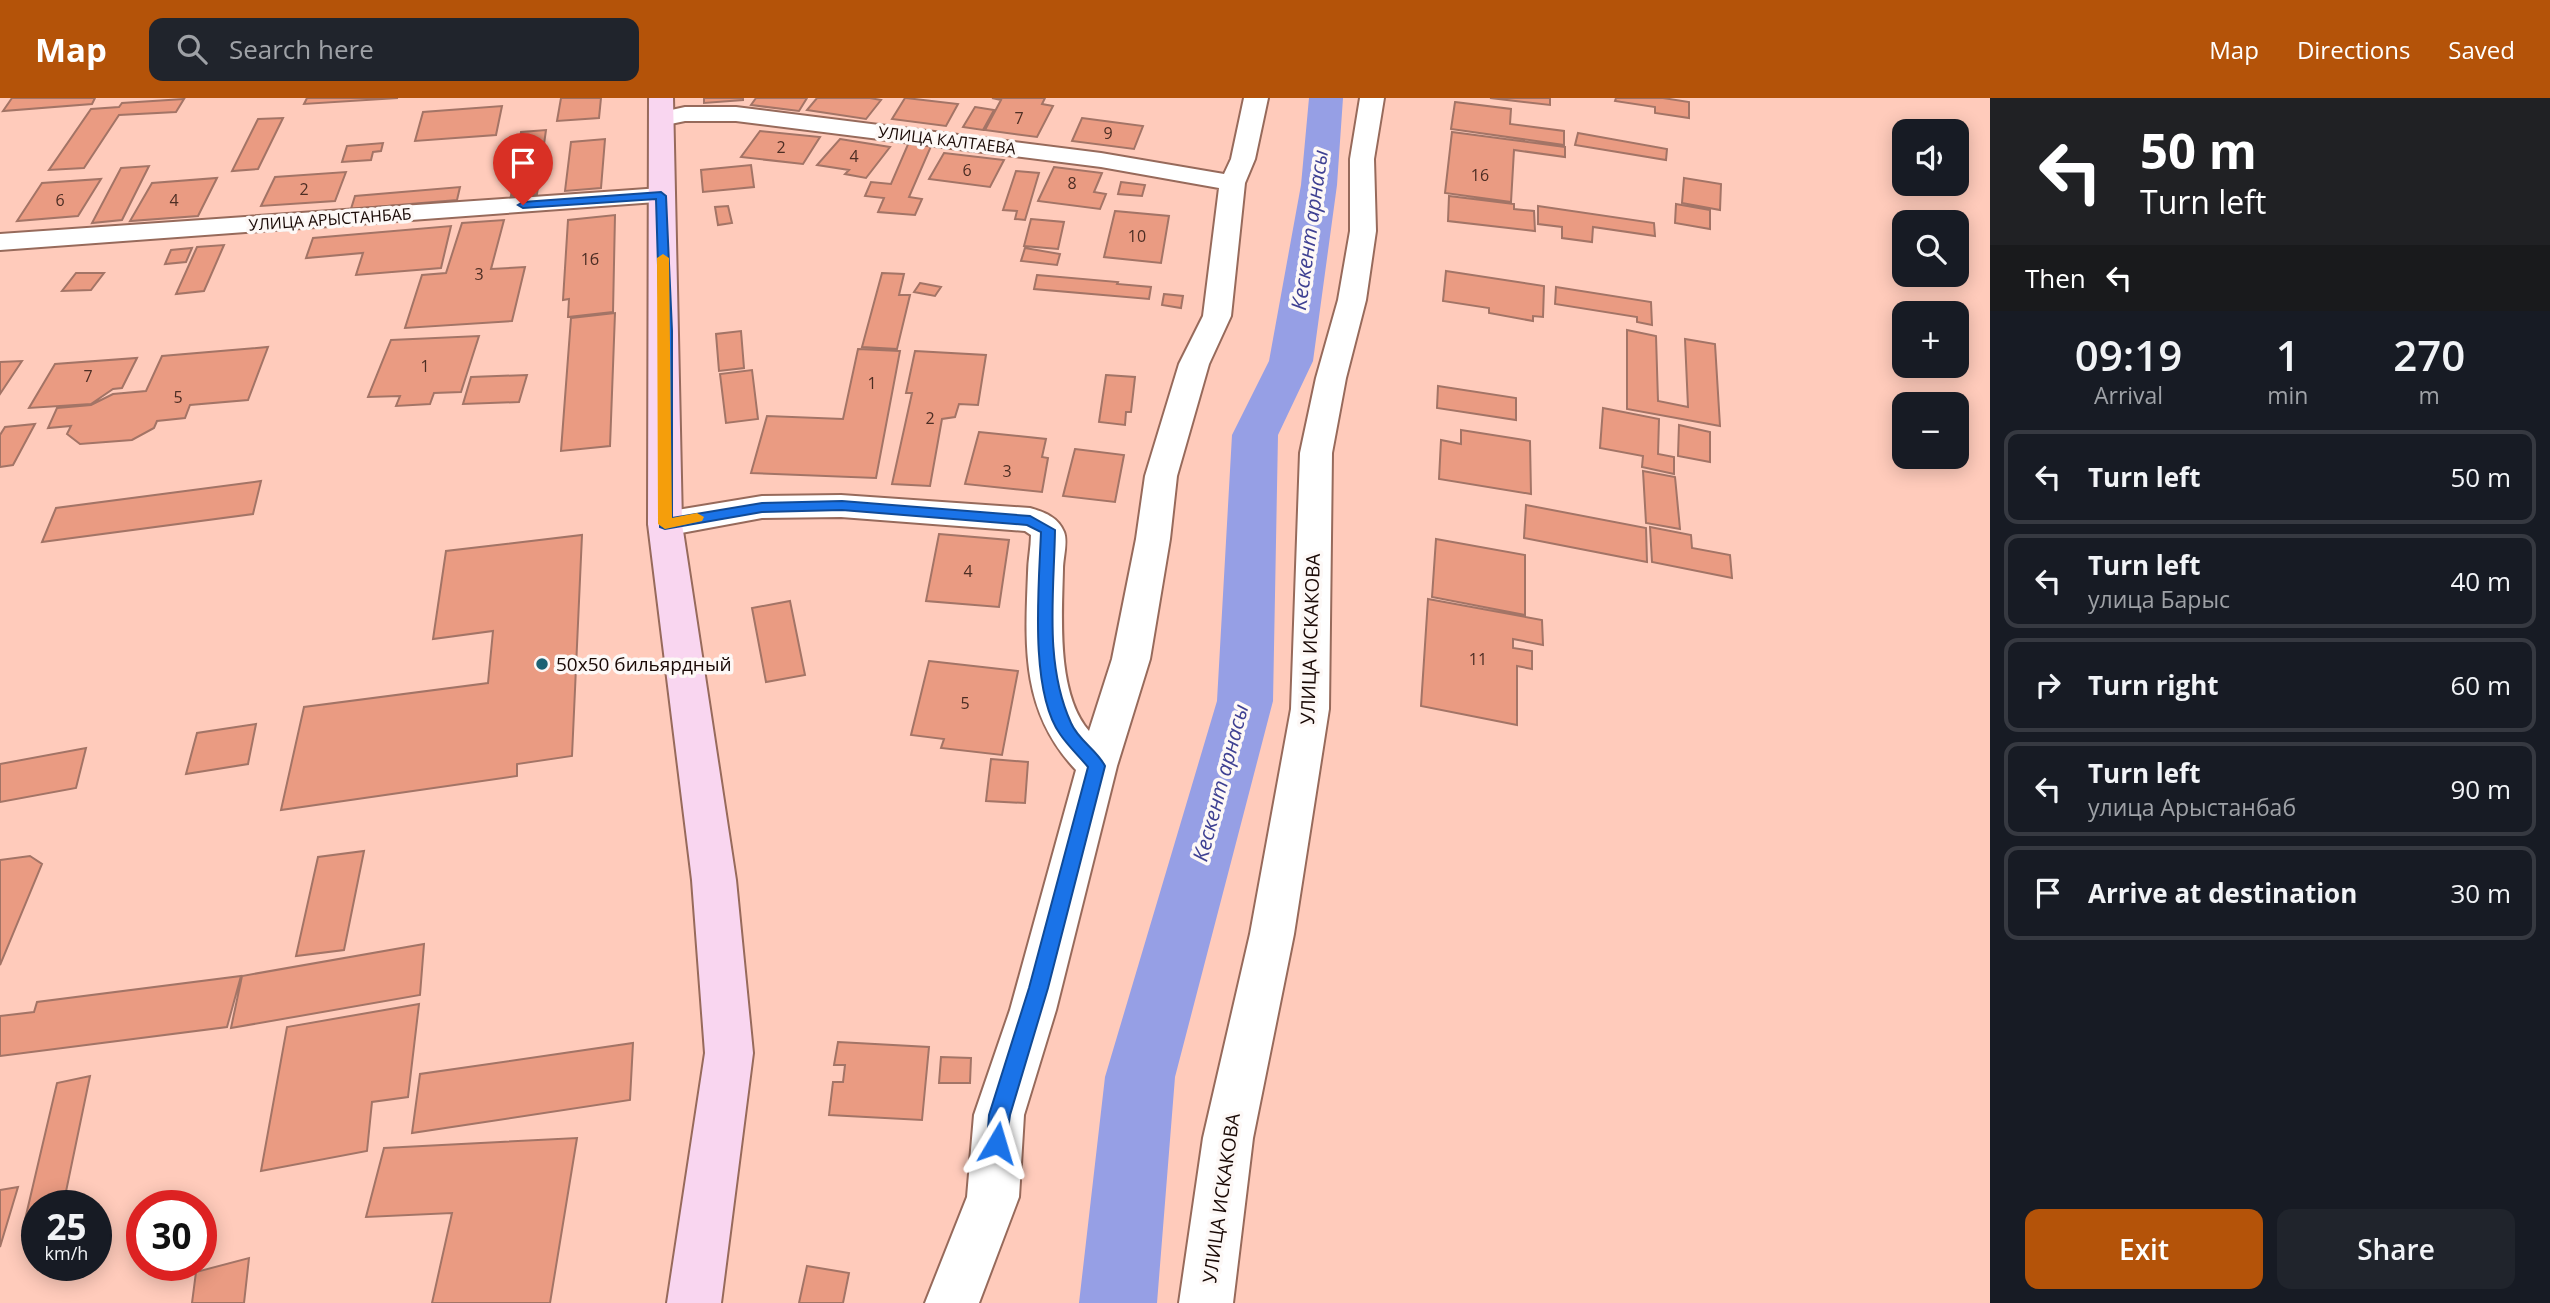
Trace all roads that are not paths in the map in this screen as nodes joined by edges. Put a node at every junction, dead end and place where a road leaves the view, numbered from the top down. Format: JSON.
{"nodes":[{"id":1,"x":1256,"y":98,"type":"edge"},
{"id":2,"x":1372,"y":98,"type":"edge"},
{"id":3,"x":661,"y":109,"type":"edge"},
{"id":4,"x":1232,"y":183,"type":"junction"},
{"id":5,"x":661,"y":196,"type":"junction"},
{"id":6,"x":0,"y":242,"type":"edge"},
{"id":7,"x":665,"y":524,"type":"junction"},
{"id":8,"x":1097,"y":766,"type":"junction"},
{"id":9,"x":694,"y":1303,"type":"edge"},
{"id":10,"x":952,"y":1303,"type":"edge"},
{"id":11,"x":1206,"y":1303,"type":"edge"}],
"edges":[{"from":1,"to":4,"type":"street"},
{"from":2,"to":11,"type":"street","name":"УЛИЦА ИСКАКОВА"},
{"from":3,"to":4,"type":"street","name":"УЛИЦА КАЛТАЕВА"},
{"from":3,"to":5,"type":"main road"},
{"from":4,"to":8,"type":"street"},
{"from":5,"to":6,"type":"street","name":"УЛИЦА АРЫСТАНБАБ"},
{"from":5,"to":7,"type":"main road"},
{"from":7,"to":8,"type":"street"},
{"from":7,"to":9,"type":"main road"},
{"from":8,"to":10,"type":"street"}]}
